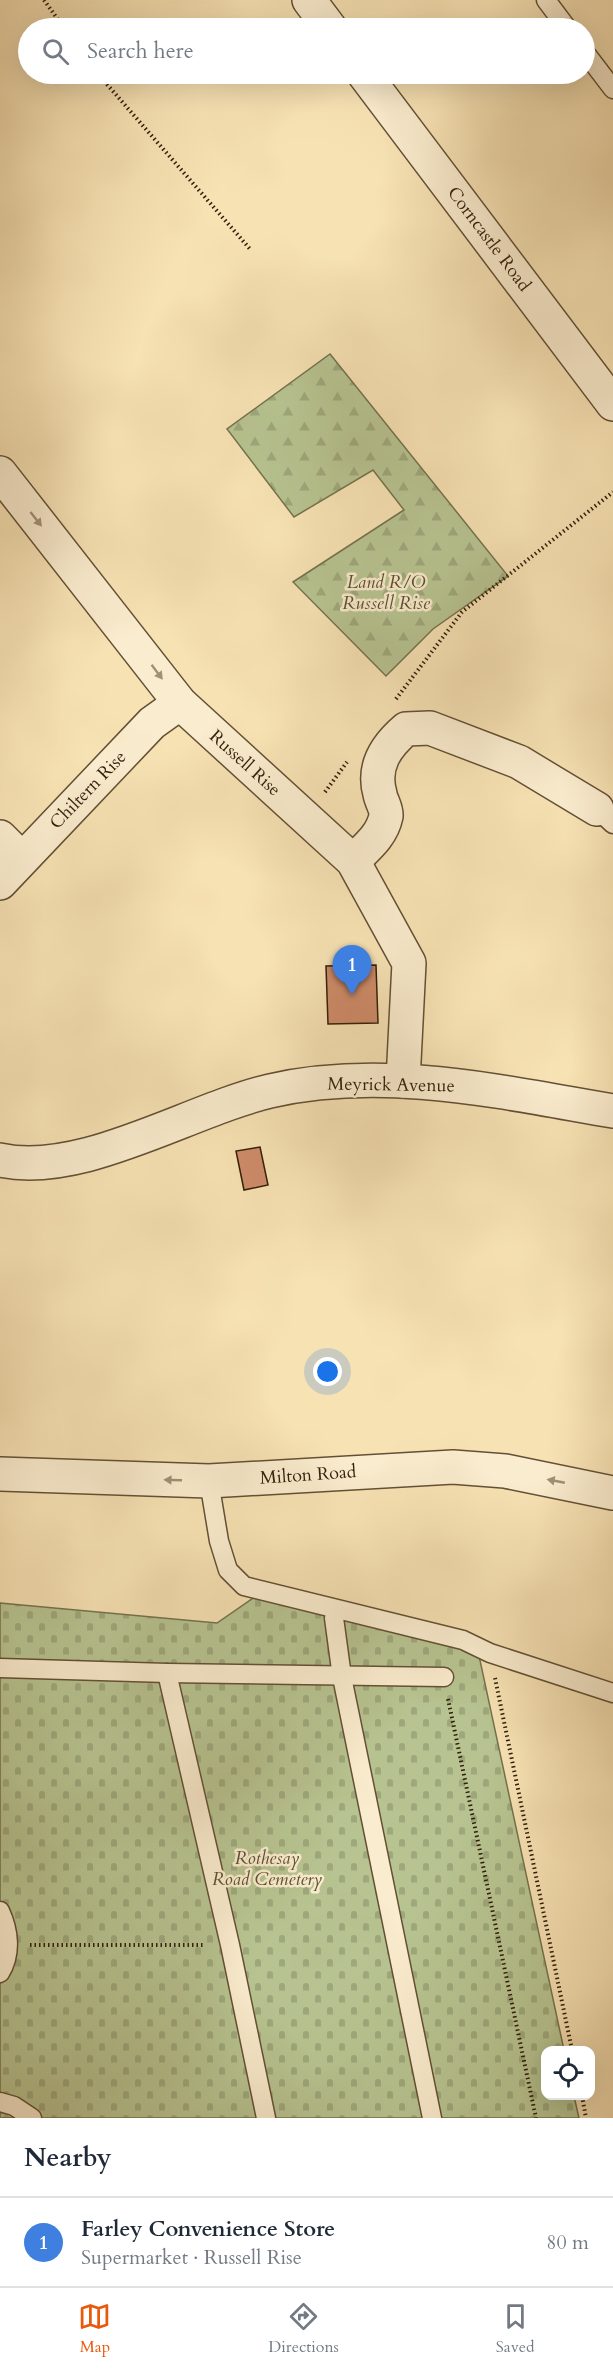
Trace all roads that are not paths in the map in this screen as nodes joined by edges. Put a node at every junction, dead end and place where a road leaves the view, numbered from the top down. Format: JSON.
{"nodes":[{"id":1,"x":309,"y":0,"type":"edge"},
{"id":2,"x":546,"y":0,"type":"edge"},
{"id":3,"x":322,"y":18,"type":"edge"},
{"id":4,"x":560,"y":18,"type":"edge"},
{"id":5,"x":595,"y":65,"type":"edge"},
{"id":6,"x":372,"y":84,"type":"edge"},
{"id":7,"x":613,"y":89,"type":"edge"},
{"id":8,"x":613,"y":404,"type":"edge"},
{"id":9,"x":0,"y":473,"type":"edge"},
{"id":10,"x":180,"y":703,"type":"junction"},
{"id":11,"x":605,"y":817,"type":"edge"},
{"id":12,"x":11,"y":848,"type":"edge"},
{"id":13,"x":353,"y":861,"type":"junction"},
{"id":14,"x":0,"y":883,"type":"edge"},
{"id":15,"x":404,"y":1082,"type":"junction"},
{"id":16,"x":613,"y":1111,"type":"edge"},
{"id":17,"x":0,"y":1160,"type":"edge"},
{"id":18,"x":0,"y":1474,"type":"edge"},
{"id":19,"x":209,"y":1481,"type":"junction"},
{"id":20,"x":613,"y":1493,"type":"edge"},
{"id":21,"x":334,"y":1618,"type":"dead end"},
{"id":22,"x":0,"y":1668,"type":"edge"},
{"id":23,"x":166,"y":1673,"type":"junction"},
{"id":24,"x":342,"y":1677,"type":"junction"},
{"id":25,"x":444,"y":1677,"type":"road end"},
{"id":26,"x":613,"y":1693,"type":"edge"},
{"id":27,"x":0,"y":1911,"type":"edge"},
{"id":28,"x":0,"y":1973,"type":"edge"},
{"id":29,"x":0,"y":2102,"type":"edge"},
{"id":30,"x":32,"y":2118,"type":"edge"},
{"id":31,"x":266,"y":2118,"type":"edge"},
{"id":32,"x":432,"y":2118,"type":"edge"}],
"edges":[{"from":1,"to":3,"type":"street"},
{"from":2,"to":4,"type":"lane"},
{"from":5,"to":7,"type":"lane"},
{"from":6,"to":8,"type":"street","name":"Corncastle Road"},
{"from":9,"to":10,"type":"street","name":"Russell Rise","one_way":true},
{"from":10,"to":12,"type":"street","name":"Chiltern Rise"},
{"from":10,"to":13,"type":"street","name":"Russell Rise"},
{"from":11,"to":13,"type":"street"},
{"from":12,"to":14,"type":"street","name":"Chiltern Rise"},
{"from":13,"to":15,"type":"street","name":"Russell Rise"},
{"from":15,"to":16,"type":"street","name":"Meyrick Avenue"},
{"from":15,"to":17,"type":"street","name":"Meyrick Avenue"},
{"from":19,"to":18,"type":"street","name":"Milton Road","one_way":true},
{"from":20,"to":19,"type":"street","name":"Milton Road","one_way":true},
{"from":19,"to":26,"type":"lane"},
{"from":21,"to":24,"type":"lane"},
{"from":22,"to":23,"type":"lane"},
{"from":23,"to":24,"type":"lane"},
{"from":23,"to":31,"type":"lane"},
{"from":24,"to":25,"type":"lane"},
{"from":24,"to":32,"type":"lane"},
{"from":27,"to":28,"type":"lane"},
{"from":29,"to":30,"type":"lane"}]}
